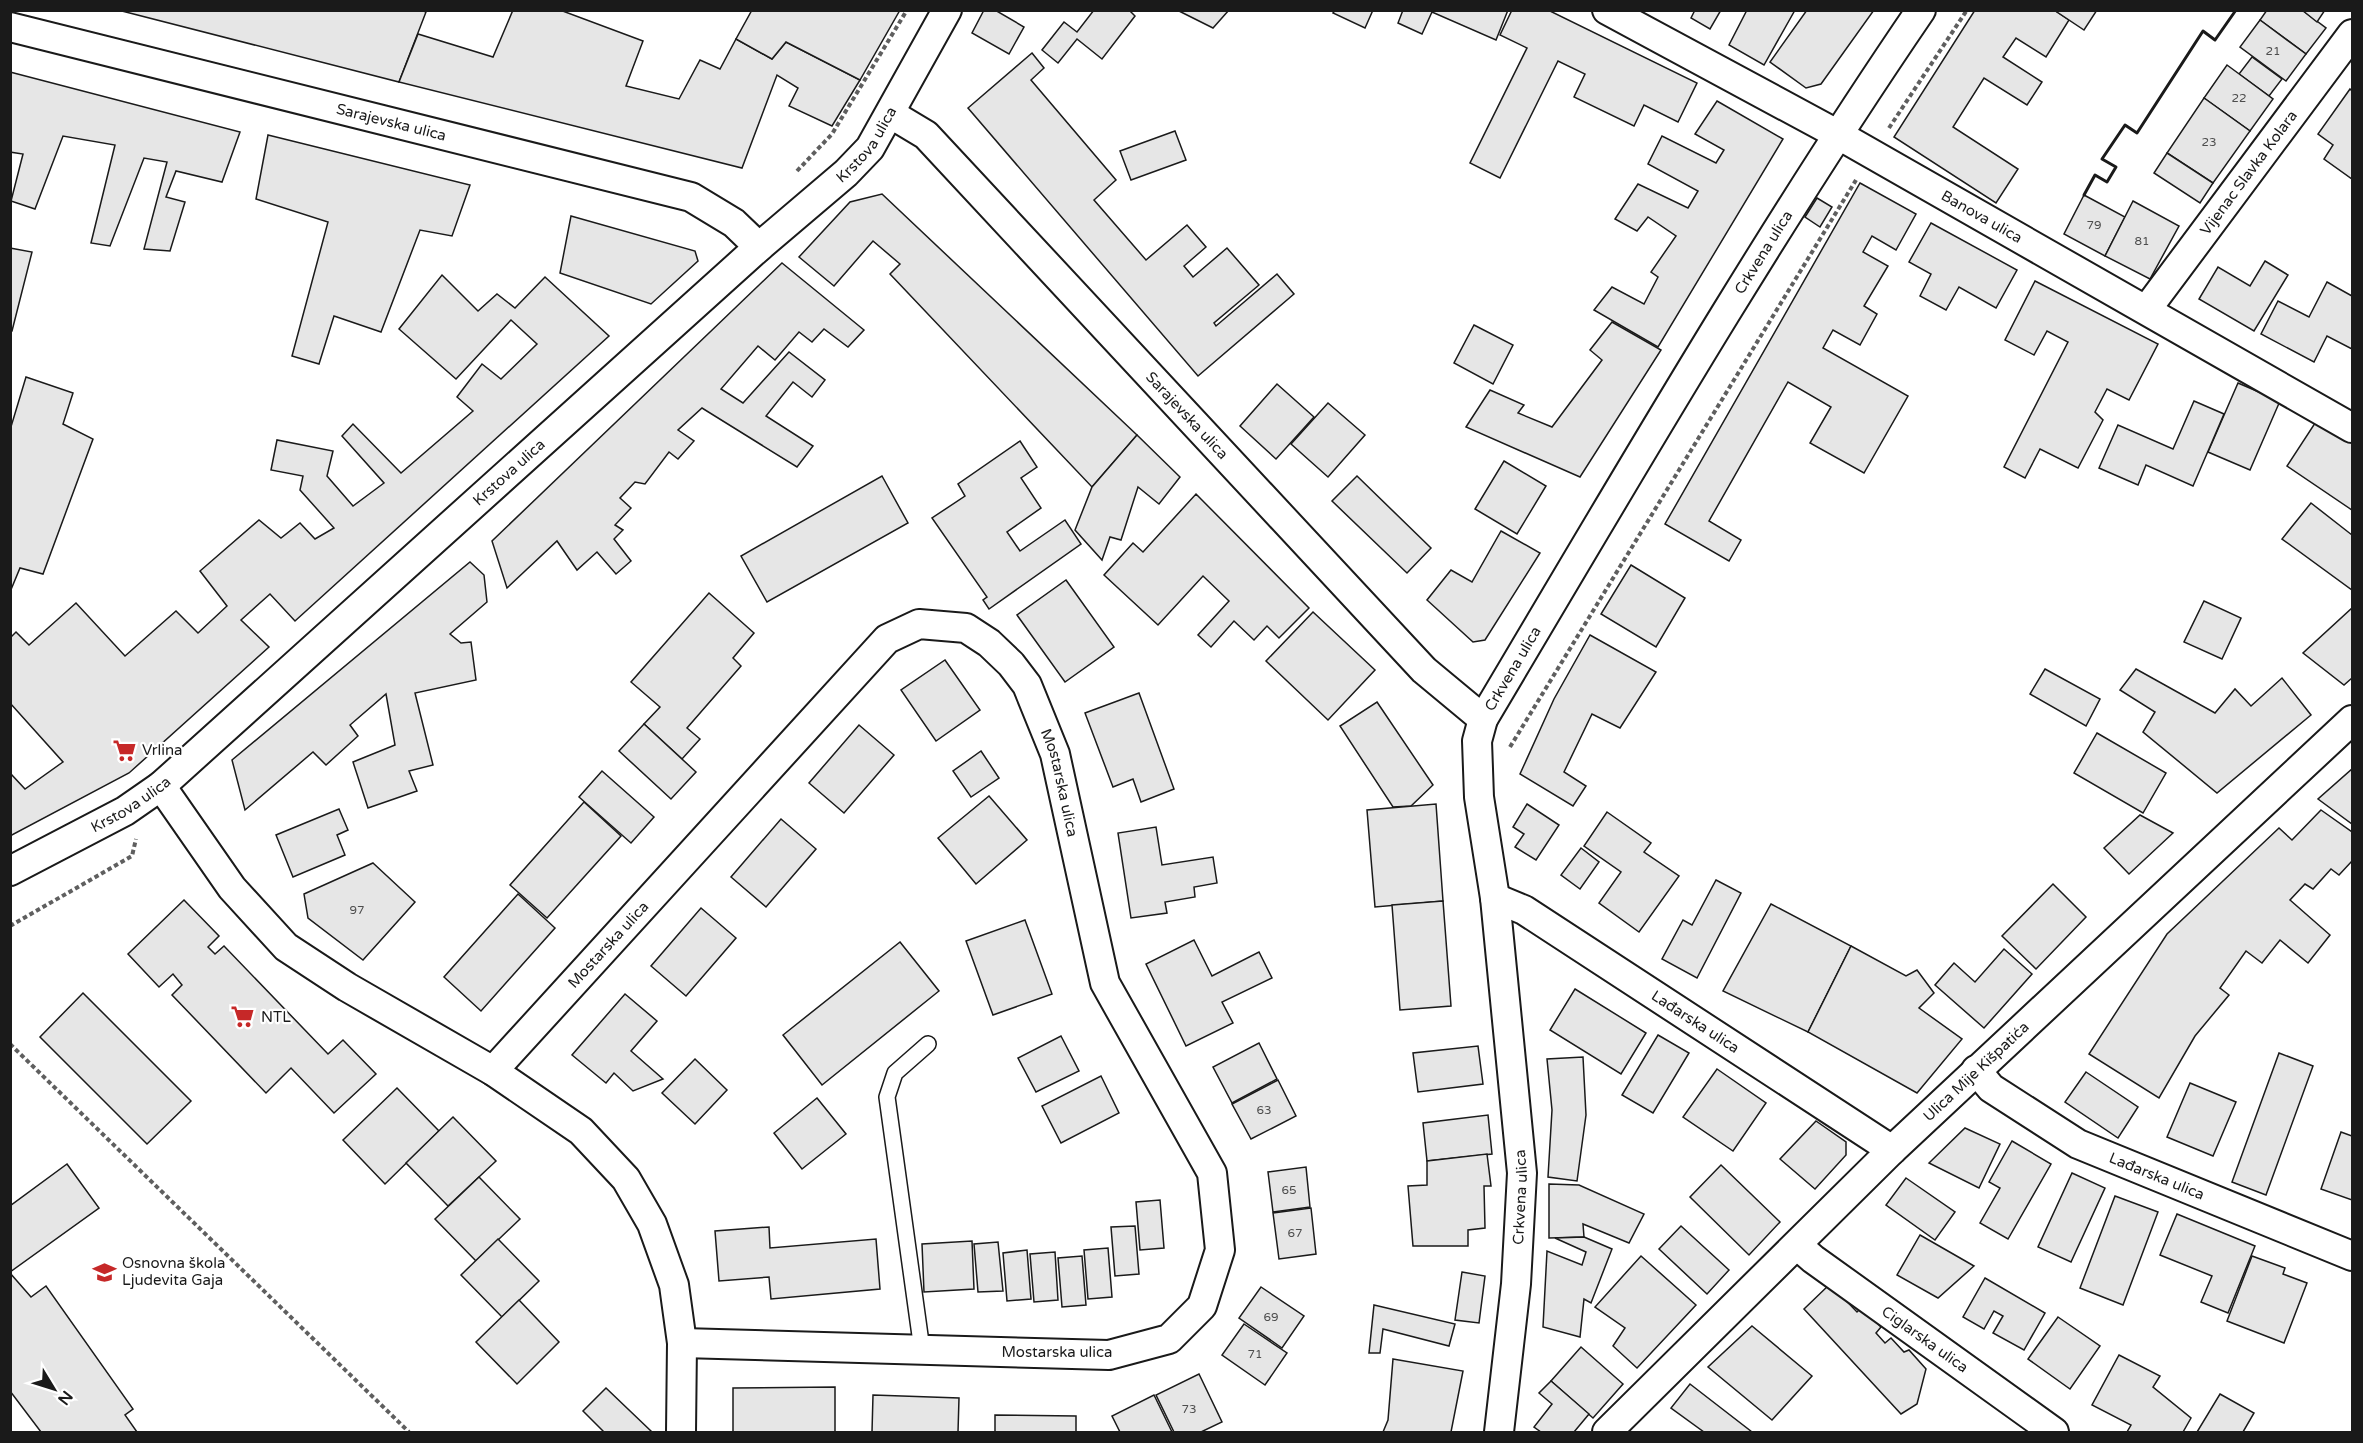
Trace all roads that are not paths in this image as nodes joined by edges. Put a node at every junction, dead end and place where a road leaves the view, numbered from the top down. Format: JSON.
{"nodes":[{"id":1,"x":947,"y":10,"type":"edge"},
{"id":2,"x":1607,"y":10,"type":"edge"},
{"id":3,"x":1922,"y":10,"type":"edge"},
{"id":4,"x":10,"y":27,"type":"edge"},
{"id":5,"x":2352,"y":37,"type":"edge"},
{"id":6,"x":891,"y":114,"type":"junction"},
{"id":7,"x":1837,"y":134,"type":"junction"},
{"id":8,"x":759,"y":247,"type":"junction"},
{"id":9,"x":2147,"y":309,"type":"junction"},
{"id":10,"x":2352,"y":428,"type":"edge"},
{"id":11,"x":1484,"y":719,"type":"junction"},
{"id":12,"x":2352,"y":720,"type":"edge"},
{"id":13,"x":161,"y":786,"type":"junction"},
{"id":14,"x":10,"y":871,"type":"edge"},
{"id":15,"x":1495,"y":898,"type":"junction"},
{"id":16,"x":928,"y":1044,"type":"dead end"},
{"id":17,"x":1976,"y":1070,"type":"junction"},
{"id":18,"x":493,"y":1071,"type":"junction"},
{"id":19,"x":1892,"y":1150,"type":"junction"},
{"id":20,"x":1797,"y":1245,"type":"junction"},
{"id":21,"x":2352,"y":1256,"type":"edge"},
{"id":22,"x":682,"y":1343,"type":"junction"},
{"id":23,"x":922,"y":1350,"type":"junction"},
{"id":24,"x":681,"y":1432,"type":"edge"},
{"id":25,"x":1499,"y":1432,"type":"edge"},
{"id":26,"x":1607,"y":1432,"type":"edge"},
{"id":27,"x":2054,"y":1432,"type":"edge"}],
"edges":[{"from":1,"to":6,"type":"street","name":"Krstova ulica"},
{"from":2,"to":7,"type":"street","name":"Banova ulica"},
{"from":3,"to":7,"type":"street","name":"Crkvena ulica"},
{"from":4,"to":8,"type":"street","name":"Sarajevska ulica"},
{"from":5,"to":9,"type":"street","name":"Vijenac Slavka Kolara"},
{"from":6,"to":8,"type":"street","name":"Krstova ulica"},
{"from":6,"to":11,"type":"street","name":"Sarajevska ulica"},
{"from":7,"to":9,"type":"street","name":"Banova ulica"},
{"from":7,"to":11,"type":"street","name":"Crkvena ulica"},
{"from":8,"to":13,"type":"street","name":"Krstova ulica"},
{"from":9,"to":10,"type":"street","name":"Banova ulica"},
{"from":11,"to":15,"type":"street","name":"Crkvena ulica"},
{"from":12,"to":17,"type":"street","name":"Ulica Mije Kišpatića"},
{"from":13,"to":14,"type":"street","name":"Krstova ulica"},
{"from":13,"to":18,"type":"street"},
{"from":15,"to":19,"type":"street","name":"Lađarska ulica"},
{"from":15,"to":25,"type":"street","name":"Crkvena ulica"},
{"from":16,"to":23,"type":"lane"},
{"from":17,"to":19,"type":"street","name":"Ulica Mije Kišpatića"},
{"from":17,"to":21,"type":"street","name":"Lađarska ulica"},
{"from":18,"to":22,"type":"street"},
{"from":18,"to":23,"type":"street","name":"Mostarska ulica"},
{"from":19,"to":20,"type":"street","name":"Ulica Mije Kišpatića"},
{"from":20,"to":26,"type":"street","name":"Ulica Mije Kišpatića"},
{"from":20,"to":27,"type":"street","name":"Ciglarska ulica"},
{"from":22,"to":23,"type":"street","name":"Mostarska ulica"},
{"from":22,"to":24,"type":"street"}]}
